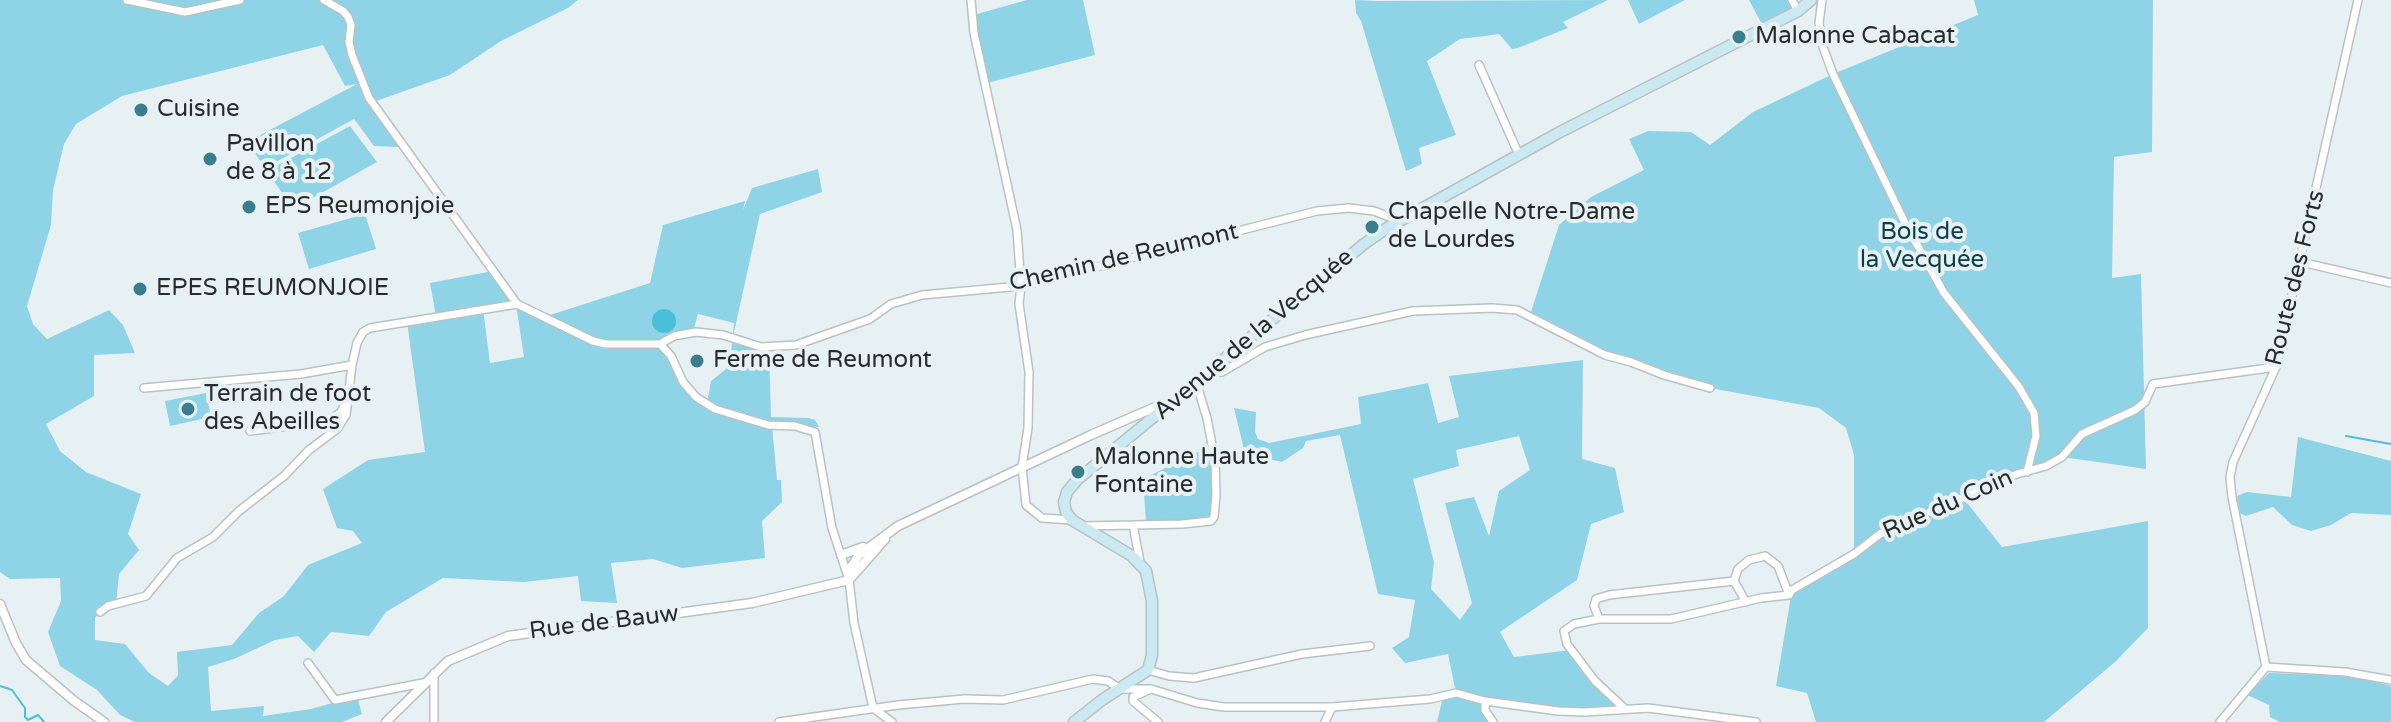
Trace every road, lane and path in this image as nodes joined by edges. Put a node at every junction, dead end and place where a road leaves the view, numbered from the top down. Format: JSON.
{"nodes":[{"id":1,"x":127,"y":0,"type":"edge"},
{"id":2,"x":240,"y":0,"type":"edge"},
{"id":3,"x":324,"y":0,"type":"edge"},
{"id":4,"x":971,"y":0,"type":"edge"},
{"id":5,"x":1792,"y":0,"type":"edge"},
{"id":6,"x":1811,"y":0,"type":"edge"},
{"id":7,"x":1822,"y":0,"type":"edge"},
{"id":8,"x":2358,"y":0,"type":"edge"},
{"id":9,"x":1798,"y":11,"type":"junction"},
{"id":10,"x":1479,"y":65,"type":"dead end"},
{"id":11,"x":1519,"y":155,"type":"junction"},
{"id":12,"x":1400,"y":221,"type":"junction"},
{"id":13,"x":2301,"y":262,"type":"junction"},
{"id":14,"x":2391,"y":283,"type":"edge"},
{"id":15,"x":1021,"y":286,"type":"junction"},
{"id":16,"x":517,"y":304,"type":"junction"},
{"id":17,"x":660,"y":344,"type":"junction"},
{"id":18,"x":352,"y":365,"type":"junction"},
{"id":19,"x":2276,"y":367,"type":"junction"},
{"id":20,"x":1207,"y":373,"type":"junction"},
{"id":21,"x":1196,"y":382,"type":"junction"},
{"id":22,"x":144,"y":388,"type":"dead end"},
{"id":23,"x":1710,"y":388,"type":"dead end"},
{"id":24,"x":348,"y":400,"type":"junction"},
{"id":25,"x":1168,"y":405,"type":"junction"},
{"id":26,"x":250,"y":431,"type":"dead end"},
{"id":27,"x":1022,"y":467,"type":"junction"},
{"id":28,"x":2027,"y":472,"type":"junction"},
{"id":29,"x":1076,"y":523,"type":"junction"},
{"id":30,"x":1133,"y":525,"type":"junction"},
{"id":31,"x":898,"y":526,"type":"junction"},
{"id":32,"x":871,"y":544,"type":"junction"},
{"id":33,"x":841,"y":555,"type":"junction"},
{"id":34,"x":1140,"y":562,"type":"junction"},
{"id":35,"x":849,"y":580,"type":"junction"},
{"id":36,"x":1734,"y":581,"type":"junction"},
{"id":37,"x":1789,"y":595,"type":"junction"},
{"id":38,"x":1746,"y":602,"type":"junction"},
{"id":39,"x":0,"y":604,"type":"edge"},
{"id":40,"x":100,"y":612,"type":"dead end"},
{"id":41,"x":1599,"y":619,"type":"junction"},
{"id":42,"x":16,"y":643,"type":"junction"},
{"id":43,"x":1370,"y":646,"type":"dead end"},
{"id":44,"x":16,"y":658,"type":"dead end"},
{"id":45,"x":308,"y":663,"type":"dead end"},
{"id":46,"x":2266,"y":667,"type":"junction"},
{"id":47,"x":1148,"y":670,"type":"junction"},
{"id":48,"x":434,"y":673,"type":"junction"},
{"id":49,"x":2391,"y":680,"type":"edge"},
{"id":50,"x":423,"y":683,"type":"junction"},
{"id":51,"x":1120,"y":689,"type":"junction"},
{"id":52,"x":1151,"y":689,"type":"junction"},
{"id":53,"x":1485,"y":701,"type":"junction"},
{"id":54,"x":1332,"y":707,"type":"junction"},
{"id":55,"x":873,"y":708,"type":"junction"},
{"id":56,"x":1627,"y":710,"type":"junction"},
{"id":57,"x":104,"y":722,"type":"edge"},
{"id":58,"x":386,"y":722,"type":"edge"},
{"id":59,"x":434,"y":722,"type":"edge"},
{"id":60,"x":779,"y":722,"type":"edge"},
{"id":61,"x":892,"y":722,"type":"edge"},
{"id":62,"x":1074,"y":722,"type":"edge"},
{"id":63,"x":1158,"y":722,"type":"edge"},
{"id":64,"x":1325,"y":722,"type":"edge"},
{"id":65,"x":1493,"y":722,"type":"edge"},
{"id":66,"x":1756,"y":722,"type":"edge"},
{"id":67,"x":2220,"y":722,"type":"edge"}],
"edges":[{"from":1,"to":2,"type":"street"},
{"from":3,"to":16,"type":"street"},
{"from":4,"to":15,"type":"street"},
{"from":5,"to":9,"type":"street"},
{"from":6,"to":9,"type":"main road","name":"Avenue de la Vecquée"},
{"from":7,"to":28,"type":"street"},
{"from":8,"to":13,"type":"street","name":"Route des Forts"},
{"from":9,"to":11,"type":"main road","name":"Avenue de la Vecquée"},
{"from":10,"to":11,"type":"street"},
{"from":11,"to":12,"type":"main road","name":"Avenue de la Vecquée"},
{"from":12,"to":15,"type":"street","name":"Chemin de Reumont"},
{"from":12,"to":20,"type":"main road","name":"Avenue de la Vecquée"},
{"from":13,"to":14,"type":"street"},
{"from":13,"to":19,"type":"street","name":"Route des Forts"},
{"from":15,"to":17,"type":"street","name":"Chemin de Reumont"},
{"from":15,"to":27,"type":"street"},
{"from":16,"to":17,"type":"street","name":"Chemin de Reumont"},
{"from":16,"to":18,"type":"street"},
{"from":17,"to":33,"type":"street"},
{"from":18,"to":22,"type":"street"},
{"from":18,"to":24,"type":"street"},
{"from":19,"to":28,"type":"street","name":"Rue du Coin"},
{"from":19,"to":46,"type":"street","name":"Route des Forts"},
{"from":20,"to":21,"type":"main road","name":"Avenue de la Vecquée"},
{"from":20,"to":23,"type":"street"},
{"from":21,"to":25,"type":"main road","name":"Avenue de la Vecquée"},
{"from":21,"to":30,"type":"street"},
{"from":24,"to":26,"type":"street"},
{"from":24,"to":40,"type":"street"},
{"from":25,"to":27,"type":"street"},
{"from":25,"to":29,"type":"main road","name":"Avenue de la Vecquée"},
{"from":27,"to":29,"type":"street"},
{"from":27,"to":31,"type":"street"},
{"from":28,"to":37,"type":"street","name":"Rue du Coin"},
{"from":29,"to":30,"type":"street"},
{"from":29,"to":34,"type":"main road"},
{"from":30,"to":34,"type":"street"},
{"from":31,"to":32,"type":"street"},
{"from":31,"to":35,"type":"street"},
{"from":32,"to":33,"type":"street"},
{"from":32,"to":35,"type":"street"},
{"from":33,"to":35,"type":"street"},
{"from":34,"to":47,"type":"main road"},
{"from":35,"to":48,"type":"street","name":"Rue de Bauw"},
{"from":35,"to":55,"type":"street"},
{"from":36,"to":37,"type":"street"},
{"from":36,"to":38,"type":"street"},
{"from":36,"to":41,"type":"street"},
{"from":37,"to":38,"type":"street","name":"Rue du Coin"},
{"from":38,"to":41,"type":"street","name":"Rue du Coin"},
{"from":39,"to":42,"type":"street"},
{"from":41,"to":56,"type":"street","name":"Rue du Coin"},
{"from":42,"to":44,"type":"street"},
{"from":42,"to":57,"type":"street"},
{"from":43,"to":47,"type":"street"},
{"from":45,"to":50,"type":"street"},
{"from":46,"to":49,"type":"street"},
{"from":46,"to":67,"type":"street"},
{"from":47,"to":51,"type":"main road"},
{"from":48,"to":50,"type":"street","name":"Rue de Bauw"},
{"from":48,"to":59,"type":"street"},
{"from":50,"to":58,"type":"street","name":"Rue de Bauw"},
{"from":51,"to":52,"type":"street"},
{"from":51,"to":55,"type":"street"},
{"from":51,"to":62,"type":"main road"},
{"from":52,"to":54,"type":"street"},
{"from":52,"to":63,"type":"street"},
{"from":53,"to":54,"type":"street"},
{"from":53,"to":56,"type":"street"},
{"from":53,"to":65,"type":"street"},
{"from":54,"to":64,"type":"street"},
{"from":55,"to":60,"type":"street"},
{"from":55,"to":61,"type":"street"},
{"from":56,"to":66,"type":"street"}]}
